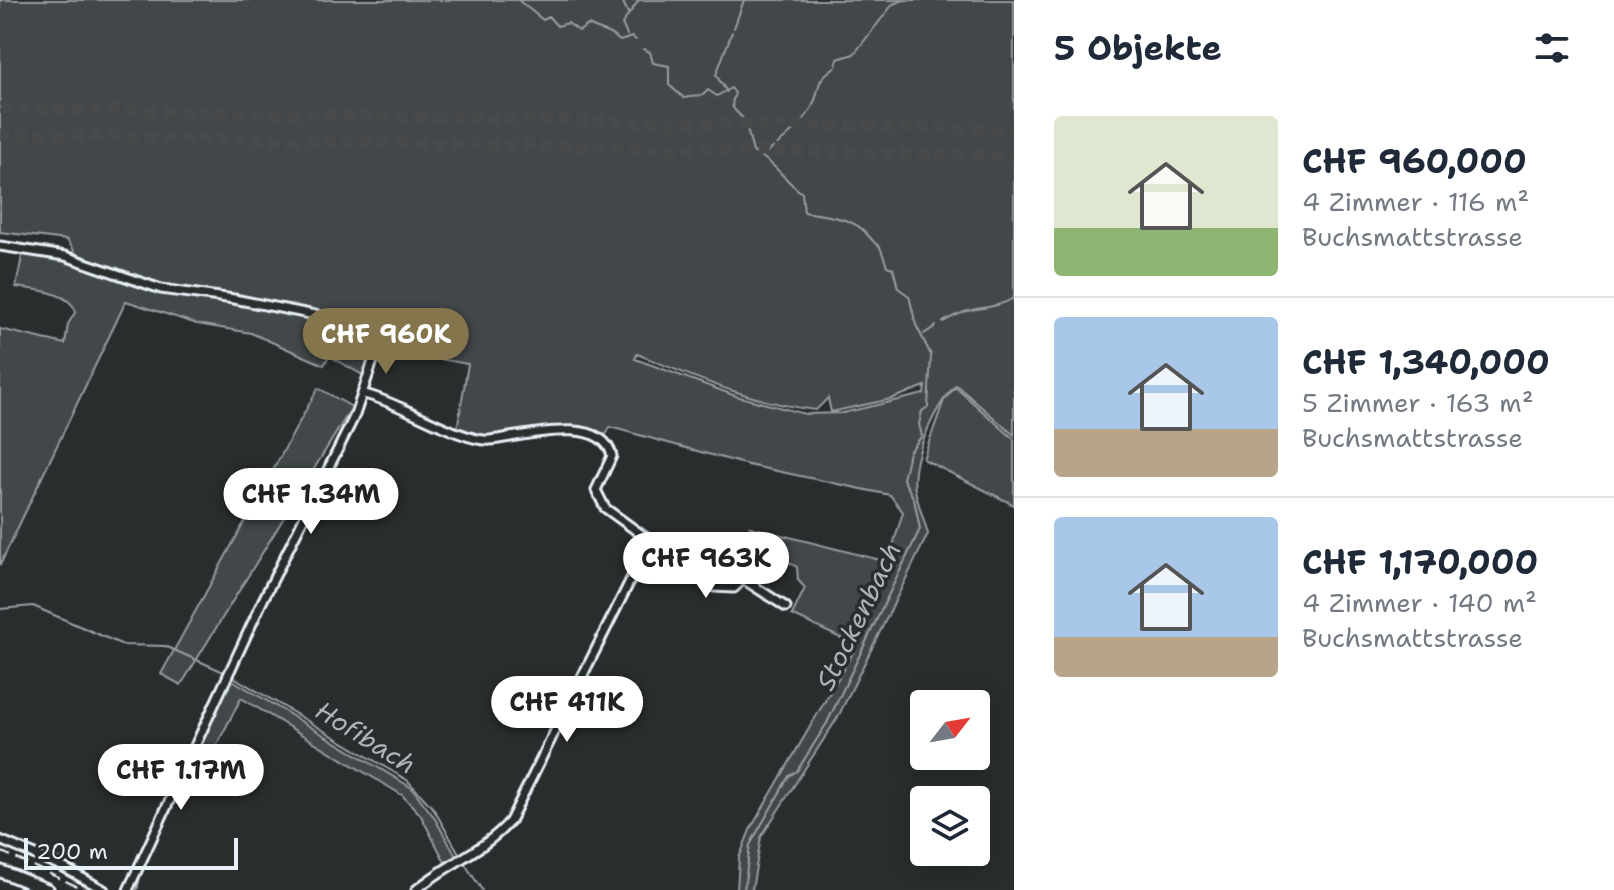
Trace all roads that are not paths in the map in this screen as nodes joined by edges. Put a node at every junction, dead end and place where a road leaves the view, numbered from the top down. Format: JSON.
{"nodes":[{"id":1,"x":0,"y":246,"type":"edge"},
{"id":2,"x":364,"y":394,"type":"junction"},
{"id":3,"x":650,"y":541,"type":"junction"},
{"id":4,"x":786,"y":607,"type":"dead end"},
{"id":5,"x":0,"y":840,"type":"edge"},
{"id":6,"x":0,"y":871,"type":"edge"},
{"id":7,"x":48,"y":890,"type":"edge"},
{"id":8,"x":104,"y":890,"type":"edge"},
{"id":9,"x":128,"y":890,"type":"edge"},
{"id":10,"x":416,"y":890,"type":"edge"}],
"edges":[{"from":1,"to":2,"type":"street"},
{"from":2,"to":3,"type":"street"},
{"from":2,"to":9,"type":"street"},
{"from":3,"to":4,"type":"street"},
{"from":3,"to":10,"type":"street"},
{"from":5,"to":8,"type":"street"},
{"from":6,"to":7,"type":"street"}]}
